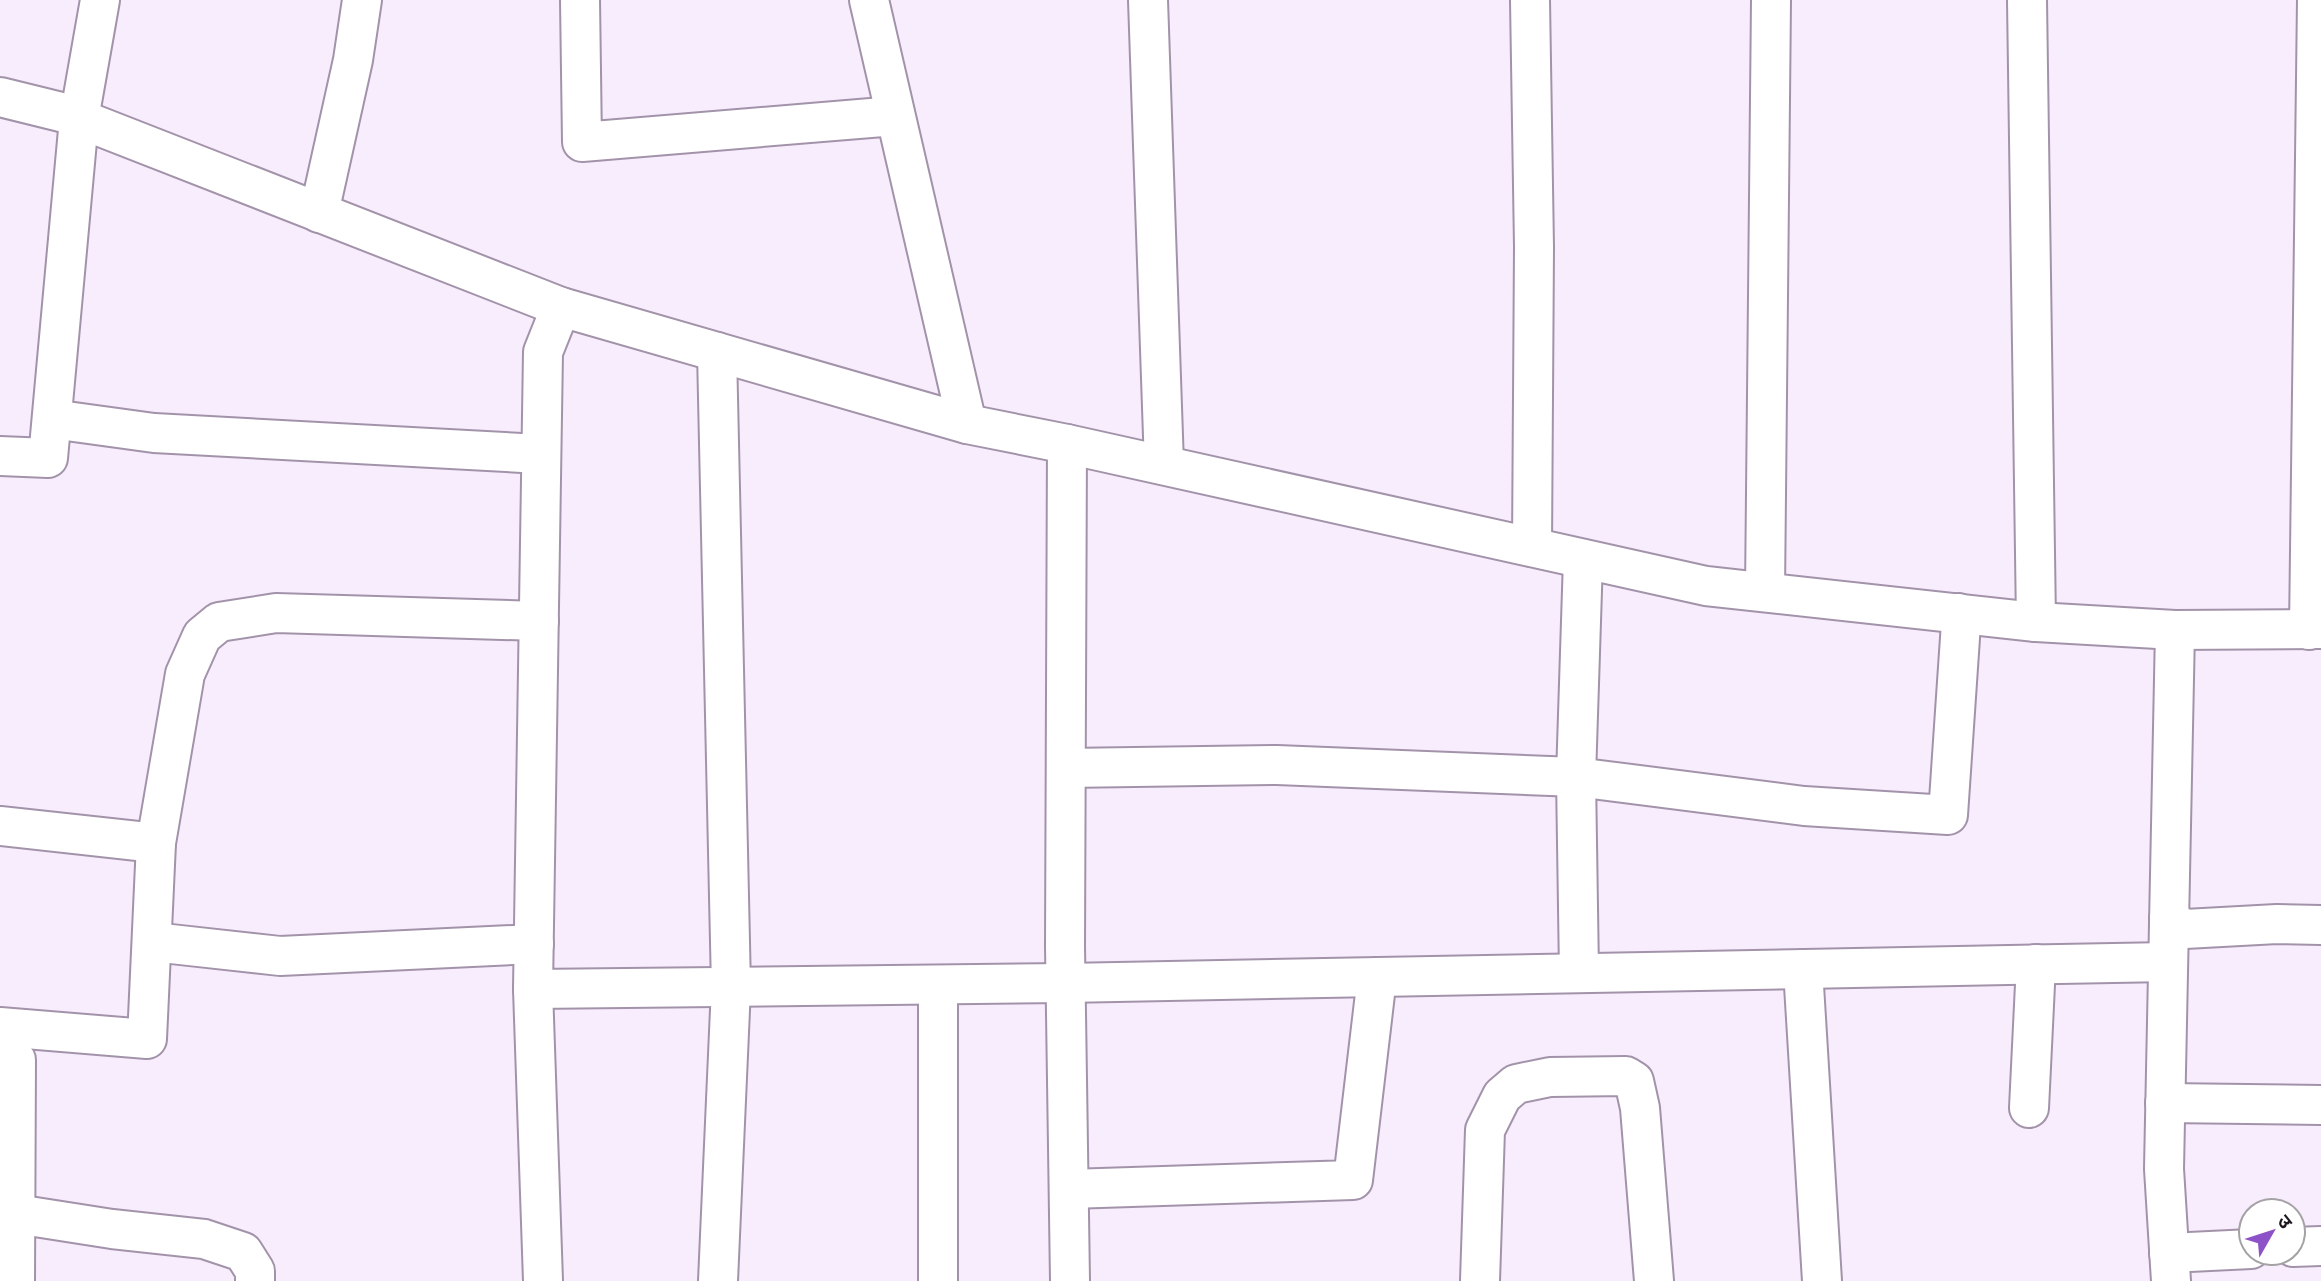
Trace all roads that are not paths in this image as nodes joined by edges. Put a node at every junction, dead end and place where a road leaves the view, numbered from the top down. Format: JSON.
{"nodes":[{"id":1,"x":100,"y":0,"type":"edge"},
{"id":2,"x":362,"y":0,"type":"edge"},
{"id":3,"x":580,"y":0,"type":"edge"},
{"id":4,"x":869,"y":0,"type":"edge"},
{"id":5,"x":1148,"y":0,"type":"edge"},
{"id":6,"x":1530,"y":0,"type":"edge"},
{"id":7,"x":1771,"y":0,"type":"edge"},
{"id":8,"x":2026,"y":0,"type":"edge"},
{"id":9,"x":2317,"y":0,"type":"edge"},
{"id":10,"x":0,"y":97,"type":"edge"},
{"id":11,"x":895,"y":116,"type":"junction"},
{"id":12,"x":79,"y":119,"type":"junction"},
{"id":13,"x":319,"y":213,"type":"junction"},
{"id":14,"x":562,"y":307,"type":"junction"},
{"id":15,"x":717,"y":352,"type":"junction"},
{"id":16,"x":52,"y":419,"type":"junction"},
{"id":17,"x":967,"y":424,"type":"junction"},
{"id":18,"x":1067,"y":444,"type":"junction"},
{"id":19,"x":541,"y":454,"type":"junction"},
{"id":20,"x":0,"y":456,"type":"edge"},
{"id":21,"x":1164,"y":465,"type":"junction"},
{"id":22,"x":1532,"y":547,"type":"junction"},
{"id":23,"x":1583,"y":559,"type":"junction"},
{"id":24,"x":1765,"y":592,"type":"junction"},
{"id":25,"x":1958,"y":613,"type":"junction"},
{"id":26,"x":539,"y":621,"type":"junction"},
{"id":27,"x":2036,"y":622,"type":"junction"},
{"id":28,"x":2315,"y":629,"type":"edge"},
{"id":29,"x":2175,"y":630,"type":"junction"},
{"id":30,"x":1066,"y":768,"type":"junction"},
{"id":31,"x":1576,"y":777,"type":"junction"},
{"id":32,"x":0,"y":826,"type":"edge"},
{"id":33,"x":156,"y":843,"type":"junction"},
{"id":34,"x":2169,"y":919,"type":"junction"},
{"id":35,"x":2321,"y":925,"type":"edge"},
{"id":36,"x":153,"y":942,"type":"junction"},
{"id":37,"x":534,"y":944,"type":"junction"},
{"id":38,"x":2168,"y":962,"type":"junction"},
{"id":39,"x":2036,"y":964,"type":"junction"},
{"id":40,"x":1803,"y":969,"type":"junction"},
{"id":41,"x":1578,"y":973,"type":"junction"},
{"id":42,"x":1377,"y":977,"type":"junction"},
{"id":43,"x":1065,"y":983,"type":"junction"},
{"id":44,"x":938,"y":985,"type":"junction"},
{"id":45,"x":731,"y":987,"type":"junction"},
{"id":46,"x":533,"y":989,"type":"junction"},
{"id":47,"x":0,"y":1027,"type":"edge"},
{"id":48,"x":0,"y":1049,"type":"edge"},
{"id":49,"x":2165,"y":1103,"type":"junction"},
{"id":50,"x":2321,"y":1105,"type":"edge"},
{"id":51,"x":2029,"y":1108,"type":"dead end"},
{"id":52,"x":1069,"y":1189,"type":"junction"},
{"id":53,"x":16,"y":1214,"type":"junction"},
{"id":54,"x":2237,"y":1252,"type":"edge"},
{"id":55,"x":2170,"y":1267,"type":"edge"},
{"id":56,"x":15,"y":1281,"type":"edge"},
{"id":57,"x":255,"y":1281,"type":"edge"},
{"id":58,"x":544,"y":1281,"type":"edge"},
{"id":59,"x":719,"y":1281,"type":"edge"},
{"id":60,"x":938,"y":1281,"type":"edge"},
{"id":61,"x":1070,"y":1281,"type":"edge"},
{"id":62,"x":1480,"y":1281,"type":"edge"},
{"id":63,"x":1654,"y":1281,"type":"edge"},
{"id":64,"x":1822,"y":1281,"type":"edge"}],
"edges":[{"from":1,"to":12,"type":"street"},
{"from":2,"to":13,"type":"street"},
{"from":3,"to":11,"type":"street"},
{"from":4,"to":11,"type":"street"},
{"from":5,"to":21,"type":"street"},
{"from":6,"to":22,"type":"street"},
{"from":7,"to":24,"type":"street"},
{"from":8,"to":27,"type":"street"},
{"from":9,"to":28,"type":"street"},
{"from":10,"to":12,"type":"street"},
{"from":11,"to":17,"type":"street"},
{"from":12,"to":13,"type":"street"},
{"from":12,"to":16,"type":"street"},
{"from":13,"to":14,"type":"street"},
{"from":14,"to":15,"type":"street"},
{"from":14,"to":19,"type":"street"},
{"from":15,"to":17,"type":"street"},
{"from":15,"to":45,"type":"street"},
{"from":16,"to":19,"type":"street"},
{"from":16,"to":20,"type":"street"},
{"from":17,"to":18,"type":"street"},
{"from":18,"to":21,"type":"street"},
{"from":18,"to":30,"type":"street"},
{"from":19,"to":26,"type":"street"},
{"from":21,"to":22,"type":"street"},
{"from":22,"to":23,"type":"street"},
{"from":23,"to":24,"type":"street"},
{"from":23,"to":31,"type":"street"},
{"from":24,"to":25,"type":"street"},
{"from":25,"to":27,"type":"street"},
{"from":25,"to":31,"type":"street"},
{"from":26,"to":33,"type":"street"},
{"from":26,"to":37,"type":"street"},
{"from":27,"to":29,"type":"street"},
{"from":28,"to":29,"type":"street"},
{"from":29,"to":34,"type":"street"},
{"from":30,"to":31,"type":"street"},
{"from":30,"to":43,"type":"street"},
{"from":31,"to":41,"type":"street"},
{"from":32,"to":33,"type":"street"},
{"from":33,"to":36,"type":"street"},
{"from":34,"to":35,"type":"street"},
{"from":34,"to":38,"type":"street"},
{"from":36,"to":37,"type":"street"},
{"from":36,"to":47,"type":"street"},
{"from":37,"to":46,"type":"street"},
{"from":38,"to":39,"type":"street"},
{"from":38,"to":49,"type":"street"},
{"from":39,"to":40,"type":"street"},
{"from":39,"to":51,"type":"street"},
{"from":40,"to":41,"type":"street"},
{"from":40,"to":64,"type":"street"},
{"from":41,"to":42,"type":"street"},
{"from":42,"to":43,"type":"street"},
{"from":42,"to":52,"type":"street"},
{"from":43,"to":44,"type":"street"},
{"from":43,"to":52,"type":"street"},
{"from":44,"to":45,"type":"street"},
{"from":44,"to":60,"type":"street"},
{"from":45,"to":46,"type":"street"},
{"from":45,"to":59,"type":"street"},
{"from":46,"to":58,"type":"street"},
{"from":48,"to":53,"type":"street"},
{"from":49,"to":50,"type":"street"},
{"from":49,"to":55,"type":"street"},
{"from":52,"to":61,"type":"street"},
{"from":53,"to":56,"type":"street"},
{"from":53,"to":57,"type":"street"},
{"from":54,"to":55,"type":"street"},
{"from":62,"to":63,"type":"street"}]}
